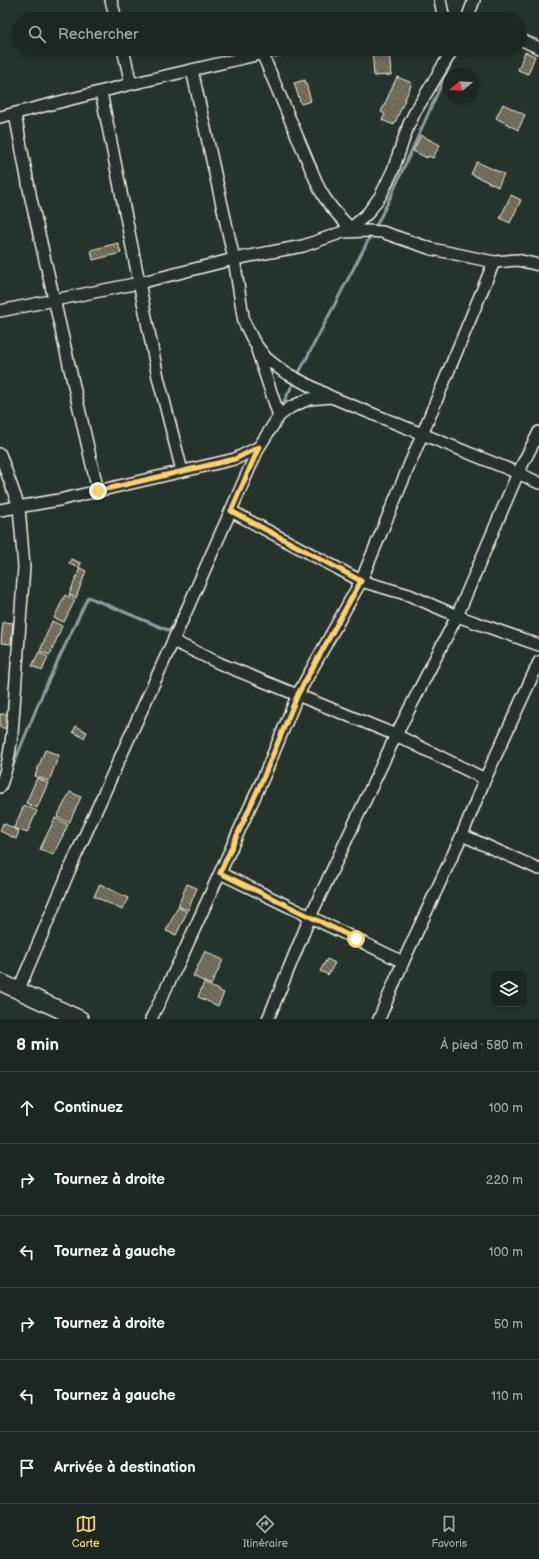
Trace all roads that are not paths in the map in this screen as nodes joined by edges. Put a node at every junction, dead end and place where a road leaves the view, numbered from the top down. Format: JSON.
{"nodes":[{"id":1,"x":111,"y":0,"type":"edge"},
{"id":2,"x":440,"y":0,"type":"edge"},
{"id":3,"x":474,"y":0,"type":"edge"},
{"id":4,"x":114,"y":12,"type":"edge"},
{"id":5,"x":443,"y":12,"type":"edge"},
{"id":6,"x":470,"y":12,"type":"edge"},
{"id":7,"x":527,"y":42,"type":"edge"},
{"id":8,"x":539,"y":48,"type":"edge"},
{"id":9,"x":125,"y":56,"type":"edge"},
{"id":10,"x":250,"y":56,"type":"edge"},
{"id":11,"x":263,"y":56,"type":"edge"},
{"id":12,"x":449,"y":56,"type":"edge"},
{"id":13,"x":192,"y":70,"type":"junction"},
{"id":14,"x":131,"y":84,"type":"junction"},
{"id":15,"x":101,"y":92,"type":"junction"},
{"id":16,"x":16,"y":114,"type":"junction"},
{"id":17,"x":0,"y":117,"type":"edge"},
{"id":18,"x":346,"y":230,"type":"junction"},
{"id":19,"x":234,"y":259,"type":"junction"},
{"id":20,"x":494,"y":262,"type":"junction"},
{"id":21,"x":539,"y":266,"type":"edge"},
{"id":22,"x":139,"y":282,"type":"junction"},
{"id":23,"x":53,"y":300,"type":"junction"},
{"id":24,"x":0,"y":312,"type":"edge"},
{"id":25,"x":254,"y":342,"type":"junction"},
{"id":26,"x":330,"y":397,"type":"junction"},
{"id":27,"x":278,"y":416,"type":"junction"},
{"id":28,"x":539,"y":432,"type":"edge"},
{"id":29,"x":422,"y":434,"type":"junction"},
{"id":30,"x":259,"y":447,"type":"junction"},
{"id":31,"x":0,"y":454,"type":"edge"},
{"id":32,"x":182,"y":472,"type":"junction"},
{"id":33,"x":518,"y":473,"type":"junction"},
{"id":34,"x":539,"y":483,"type":"edge"},
{"id":35,"x":98,"y":491,"type":"junction"},
{"id":36,"x":19,"y":507,"type":"junction"},
{"id":37,"x":0,"y":510,"type":"edge"},
{"id":38,"x":231,"y":511,"type":"junction"},
{"id":39,"x":361,"y":581,"type":"junction"},
{"id":40,"x":457,"y":616,"type":"junction"},
{"id":41,"x":173,"y":641,"type":"junction"},
{"id":42,"x":539,"y":645,"type":"edge"},
{"id":43,"x":539,"y":662,"type":"edge"},
{"id":44,"x":298,"y":694,"type":"junction"},
{"id":45,"x":396,"y":735,"type":"junction"},
{"id":46,"x":486,"y":779,"type":"junction"},
{"id":47,"x":0,"y":787,"type":"edge"},
{"id":48,"x":462,"y":835,"type":"junction"},
{"id":49,"x":539,"y":869,"type":"edge"},
{"id":50,"x":220,"y":873,"type":"junction"},
{"id":51,"x":310,"y":917,"type":"junction"},
{"id":52,"x":403,"y":962,"type":"junction"},
{"id":53,"x":0,"y":982,"type":"edge"},
{"id":54,"x":18,"y":991,"type":"junction"},
{"id":55,"x":80,"y":1019,"type":"edge"},
{"id":56,"x":151,"y":1019,"type":"edge"},
{"id":57,"x":268,"y":1019,"type":"edge"},
{"id":58,"x":380,"y":1019,"type":"edge"}],
"edges":[{"from":1,"to":4,"type":"street"},
{"from":2,"to":5,"type":"street"},
{"from":3,"to":6,"type":"street"},
{"from":7,"to":8,"type":"street"},
{"from":9,"to":14,"type":"street"},
{"from":10,"to":13,"type":"street"},
{"from":11,"to":18,"type":"street"},
{"from":12,"to":18,"type":"street"},
{"from":13,"to":14,"type":"street"},
{"from":13,"to":19,"type":"street"},
{"from":14,"to":15,"type":"street"},
{"from":15,"to":16,"type":"street"},
{"from":15,"to":22,"type":"street"},
{"from":16,"to":17,"type":"street"},
{"from":16,"to":23,"type":"street"},
{"from":18,"to":19,"type":"street"},
{"from":18,"to":20,"type":"street"},
{"from":19,"to":22,"type":"street"},
{"from":19,"to":25,"type":"street"},
{"from":20,"to":21,"type":"street"},
{"from":20,"to":29,"type":"street"},
{"from":22,"to":23,"type":"street"},
{"from":22,"to":32,"type":"street"},
{"from":23,"to":24,"type":"street"},
{"from":23,"to":35,"type":"street"},
{"from":25,"to":26,"type":"street"},
{"from":25,"to":27,"type":"street"},
{"from":26,"to":27,"type":"street"},
{"from":26,"to":29,"type":"street"},
{"from":27,"to":30,"type":"street"},
{"from":28,"to":33,"type":"street"},
{"from":29,"to":33,"type":"street"},
{"from":29,"to":39,"type":"street"},
{"from":30,"to":32,"type":"street"},
{"from":30,"to":38,"type":"street"},
{"from":31,"to":36,"type":"street"},
{"from":32,"to":35,"type":"street"},
{"from":33,"to":34,"type":"street"},
{"from":33,"to":40,"type":"street"},
{"from":35,"to":36,"type":"street"},
{"from":36,"to":37,"type":"street"},
{"from":36,"to":47,"type":"street"},
{"from":38,"to":39,"type":"street"},
{"from":38,"to":41,"type":"street"},
{"from":39,"to":40,"type":"street"},
{"from":39,"to":44,"type":"street"},
{"from":40,"to":42,"type":"street"},
{"from":40,"to":45,"type":"street"},
{"from":41,"to":44,"type":"street"},
{"from":41,"to":54,"type":"street"},
{"from":43,"to":46,"type":"street"},
{"from":44,"to":45,"type":"street"},
{"from":44,"to":50,"type":"street"},
{"from":45,"to":46,"type":"street"},
{"from":45,"to":51,"type":"street"},
{"from":46,"to":48,"type":"street"},
{"from":48,"to":49,"type":"street"},
{"from":48,"to":52,"type":"street"},
{"from":50,"to":51,"type":"street"},
{"from":50,"to":56,"type":"street"},
{"from":51,"to":52,"type":"street"},
{"from":51,"to":57,"type":"street"},
{"from":52,"to":58,"type":"street"},
{"from":53,"to":54,"type":"main road"},
{"from":54,"to":55,"type":"main road"}]}
